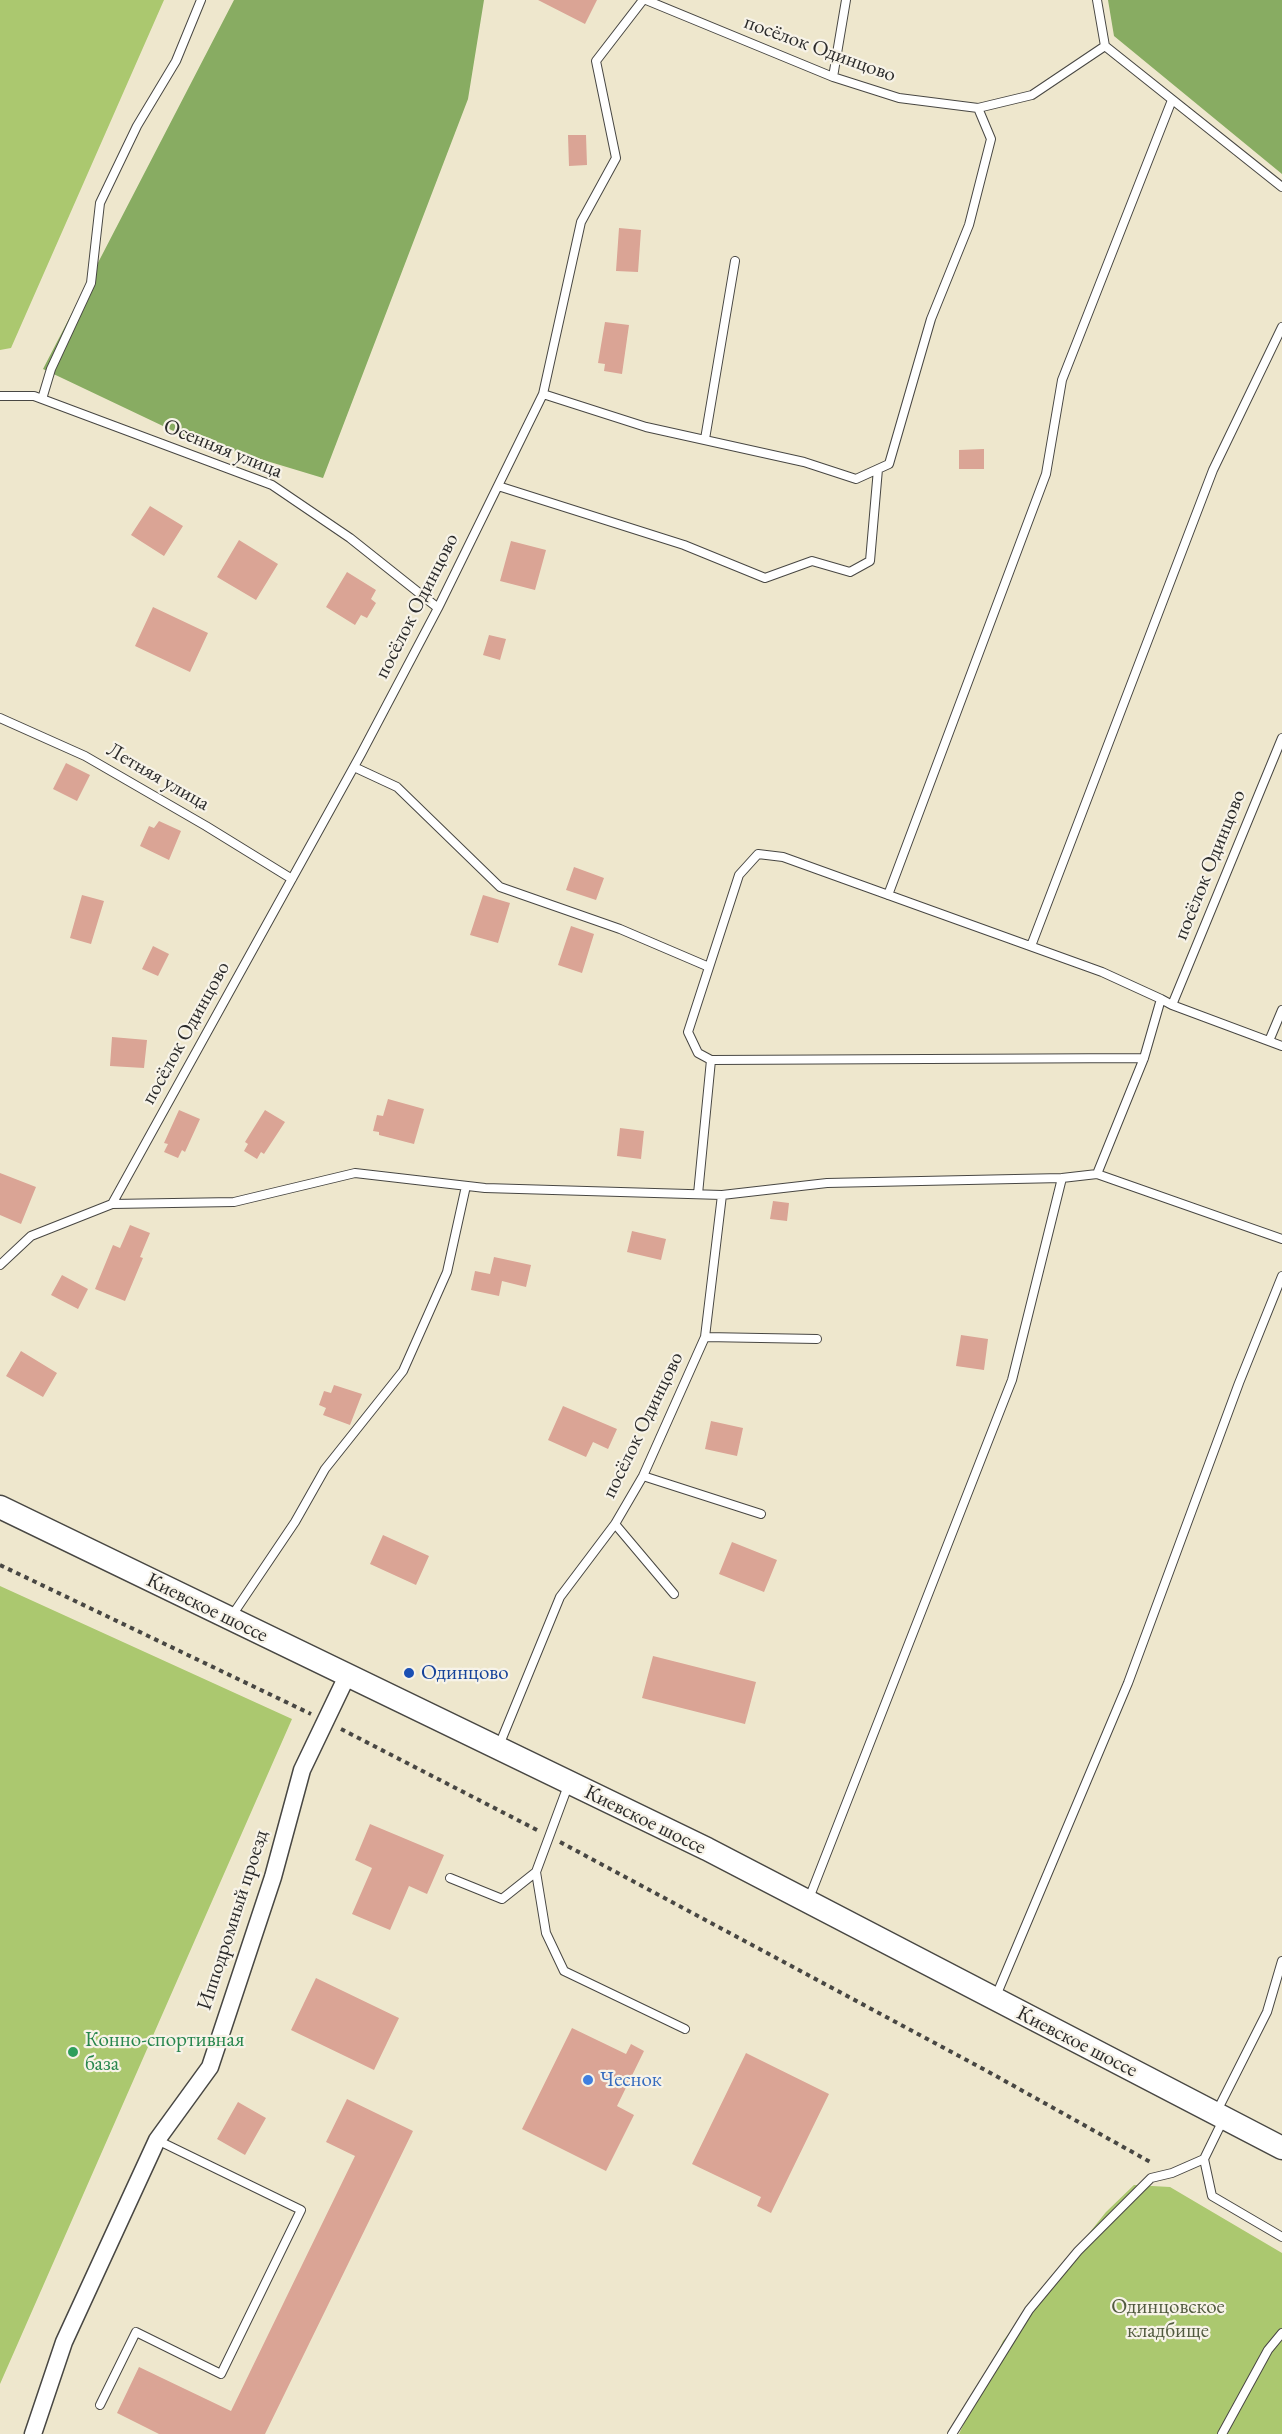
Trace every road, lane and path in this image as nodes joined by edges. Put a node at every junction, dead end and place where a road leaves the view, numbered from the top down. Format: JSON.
{"nodes":[{"id":1,"x":201,"y":0,"type":"edge"},
{"id":2,"x":644,"y":0,"type":"edge"},
{"id":3,"x":846,"y":0,"type":"edge"},
{"id":4,"x":1097,"y":0,"type":"edge"},
{"id":5,"x":1105,"y":46,"type":"junction"},
{"id":6,"x":833,"y":77,"type":"junction"},
{"id":7,"x":1172,"y":100,"type":"junction"},
{"id":8,"x":978,"y":108,"type":"junction"},
{"id":9,"x":1282,"y":188,"type":"edge"},
{"id":10,"x":735,"y":261,"type":"dead end"},
{"id":11,"x":1282,"y":327,"type":"edge"},
{"id":12,"x":543,"y":394,"type":"junction"},
{"id":13,"x":0,"y":396,"type":"edge"},
{"id":14,"x":42,"y":399,"type":"junction"},
{"id":15,"x":705,"y":439,"type":"junction"},
{"id":16,"x":878,"y":469,"type":"junction"},
{"id":17,"x":498,"y":486,"type":"junction"},
{"id":18,"x":438,"y":608,"type":"junction"},
{"id":19,"x":0,"y":718,"type":"edge"},
{"id":20,"x":1282,"y":738,"type":"edge"},
{"id":21,"x":354,"y":766,"type":"junction"},
{"id":22,"x":292,"y":879,"type":"junction"},
{"id":23,"x":888,"y":895,"type":"junction"},
{"id":24,"x":1030,"y":946,"type":"junction"},
{"id":25,"x":709,"y":967,"type":"junction"},
{"id":26,"x":1161,"y":999,"type":"junction"},
{"id":27,"x":1172,"y":1005,"type":"junction"},
{"id":28,"x":1282,"y":1010,"type":"edge"},
{"id":29,"x":1269,"y":1041,"type":"junction"},
{"id":30,"x":1282,"y":1046,"type":"edge"},
{"id":31,"x":1144,"y":1058,"type":"junction"},
{"id":32,"x":711,"y":1060,"type":"junction"},
{"id":33,"x":1096,"y":1174,"type":"junction"},
{"id":34,"x":1062,"y":1178,"type":"junction"},
{"id":35,"x":466,"y":1186,"type":"junction"},
{"id":36,"x":698,"y":1194,"type":"junction"},
{"id":37,"x":722,"y":1194,"type":"junction"},
{"id":38,"x":112,"y":1204,"type":"junction"},
{"id":39,"x":1282,"y":1239,"type":"edge"},
{"id":40,"x":2,"y":1259,"type":"edge"},
{"id":41,"x":1282,"y":1276,"type":"edge"},
{"id":42,"x":705,"y":1337,"type":"junction"},
{"id":43,"x":817,"y":1339,"type":"dead end"},
{"id":44,"x":643,"y":1476,"type":"junction"},
{"id":45,"x":0,"y":1507,"type":"edge"},
{"id":46,"x":761,"y":1514,"type":"dead end"},
{"id":47,"x":615,"y":1524,"type":"junction"},
{"id":48,"x":0,"y":1565,"type":"edge"},
{"id":49,"x":674,"y":1594,"type":"dead end"},
{"id":50,"x":230,"y":1619,"type":"junction"},
{"id":51,"x":348,"y":1676,"type":"junction"},
{"id":52,"x":325,"y":1721,"type":"junction"},
{"id":53,"x":498,"y":1749,"type":"junction"},
{"id":54,"x":569,"y":1783,"type":"junction"},
{"id":55,"x":548,"y":1836,"type":"junction"},
{"id":56,"x":536,"y":1872,"type":"junction"},
{"id":57,"x":450,"y":1878,"type":"dead end"},
{"id":58,"x":807,"y":1902,"type":"junction"},
{"id":59,"x":1282,"y":1961,"type":"edge"},
{"id":60,"x":994,"y":2000,"type":"junction"},
{"id":61,"x":685,"y":2029,"type":"dead end"},
{"id":62,"x":1220,"y":2116,"type":"junction"},
{"id":63,"x":157,"y":2140,"type":"junction"},
{"id":64,"x":1282,"y":2148,"type":"edge"},
{"id":65,"x":1204,"y":2159,"type":"junction"},
{"id":66,"x":1172,"y":2173,"type":"junction"},
{"id":67,"x":1282,"y":2237,"type":"edge"},
{"id":68,"x":1282,"y":2333,"type":"edge"},
{"id":69,"x":100,"y":2405,"type":"dead end"},
{"id":70,"x":33,"y":2434,"type":"edge"},
{"id":71,"x":952,"y":2434,"type":"edge"},
{"id":72,"x":1222,"y":2434,"type":"edge"}],
"edges":[{"from":1,"to":14,"type":"lane"},
{"from":2,"to":6,"type":"lane","name":"посёлок Одинцово"},
{"from":2,"to":12,"type":"lane","name":"посёлок Одинцово"},
{"from":3,"to":6,"type":"lane"},
{"from":4,"to":5,"type":"lane"},
{"from":5,"to":7,"type":"lane"},
{"from":5,"to":8,"type":"lane","name":"посёлок Одинцово"},
{"from":6,"to":8,"type":"lane","name":"посёлок Одинцово"},
{"from":7,"to":9,"type":"lane"},
{"from":7,"to":23,"type":"lane"},
{"from":8,"to":16,"type":"lane"},
{"from":10,"to":15,"type":"lane"},
{"from":11,"to":24,"type":"lane"},
{"from":12,"to":15,"type":"lane"},
{"from":12,"to":17,"type":"lane","name":"посёлок Одинцово"},
{"from":13,"to":14,"type":"lane","name":"Осенняя улица"},
{"from":14,"to":18,"type":"lane","name":"Осенняя улица"},
{"from":15,"to":16,"type":"lane"},
{"from":16,"to":17,"type":"lane"},
{"from":17,"to":18,"type":"lane","name":"посёлок Одинцово"},
{"from":18,"to":21,"type":"lane","name":"посёлок Одинцово"},
{"from":19,"to":22,"type":"lane","name":"Летняя улица"},
{"from":20,"to":27,"type":"lane","name":"посёлок Одинцово"},
{"from":21,"to":22,"type":"lane","name":"посёлок Одинцово"},
{"from":21,"to":25,"type":"lane"},
{"from":22,"to":38,"type":"lane","name":"посёлок Одинцово"},
{"from":23,"to":24,"type":"lane"},
{"from":23,"to":25,"type":"lane"},
{"from":24,"to":26,"type":"lane"},
{"from":25,"to":32,"type":"lane"},
{"from":26,"to":27,"type":"lane"},
{"from":26,"to":31,"type":"lane"},
{"from":27,"to":29,"type":"lane"},
{"from":28,"to":29,"type":"lane"},
{"from":29,"to":30,"type":"lane"},
{"from":31,"to":32,"type":"lane"},
{"from":31,"to":33,"type":"lane"},
{"from":32,"to":36,"type":"lane"},
{"from":33,"to":34,"type":"lane"},
{"from":33,"to":39,"type":"lane"},
{"from":34,"to":37,"type":"lane"},
{"from":34,"to":58,"type":"lane"},
{"from":35,"to":36,"type":"lane"},
{"from":35,"to":38,"type":"lane"},
{"from":35,"to":50,"type":"lane"},
{"from":36,"to":37,"type":"lane"},
{"from":37,"to":42,"type":"lane","name":"посёлок Одинцово"},
{"from":38,"to":40,"type":"lane"},
{"from":41,"to":60,"type":"lane"},
{"from":42,"to":43,"type":"lane"},
{"from":42,"to":44,"type":"lane","name":"посёлок Одинцово"},
{"from":44,"to":46,"type":"lane"},
{"from":44,"to":47,"type":"lane","name":"посёлок Одинцово"},
{"from":45,"to":50,"type":"main road","name":"Киевское шоссе"},
{"from":47,"to":49,"type":"lane"},
{"from":47,"to":53,"type":"lane","name":"посёлок Одинцово"},
{"from":48,"to":52,"type":"path"},
{"from":50,"to":51,"type":"main road","name":"Киевское шоссе"},
{"from":51,"to":52,"type":"street","name":"Ипподромный проезд"},
{"from":51,"to":53,"type":"main road","name":"Киевское шоссе"},
{"from":52,"to":55,"type":"path"},
{"from":52,"to":63,"type":"street","name":"Ипподромный проезд"},
{"from":53,"to":54,"type":"main road","name":"Киевское шоссе"},
{"from":54,"to":55,"type":"lane"},
{"from":54,"to":58,"type":"main road","name":"Киевское шоссе"},
{"from":55,"to":56,"type":"lane"},
{"from":55,"to":66,"type":"path"},
{"from":56,"to":57,"type":"lane"},
{"from":56,"to":61,"type":"lane"},
{"from":58,"to":60,"type":"main road","name":"Киевское шоссе"},
{"from":59,"to":62,"type":"lane"},
{"from":60,"to":62,"type":"main road","name":"Киевское шоссе"},
{"from":62,"to":64,"type":"main road","name":"Киевское шоссе"},
{"from":62,"to":65,"type":"lane"},
{"from":63,"to":69,"type":"lane"},
{"from":63,"to":70,"type":"street","name":"Ипподромный проезд"},
{"from":65,"to":66,"type":"lane"},
{"from":65,"to":67,"type":"lane"},
{"from":66,"to":71,"type":"lane"},
{"from":68,"to":72,"type":"lane"}]}
